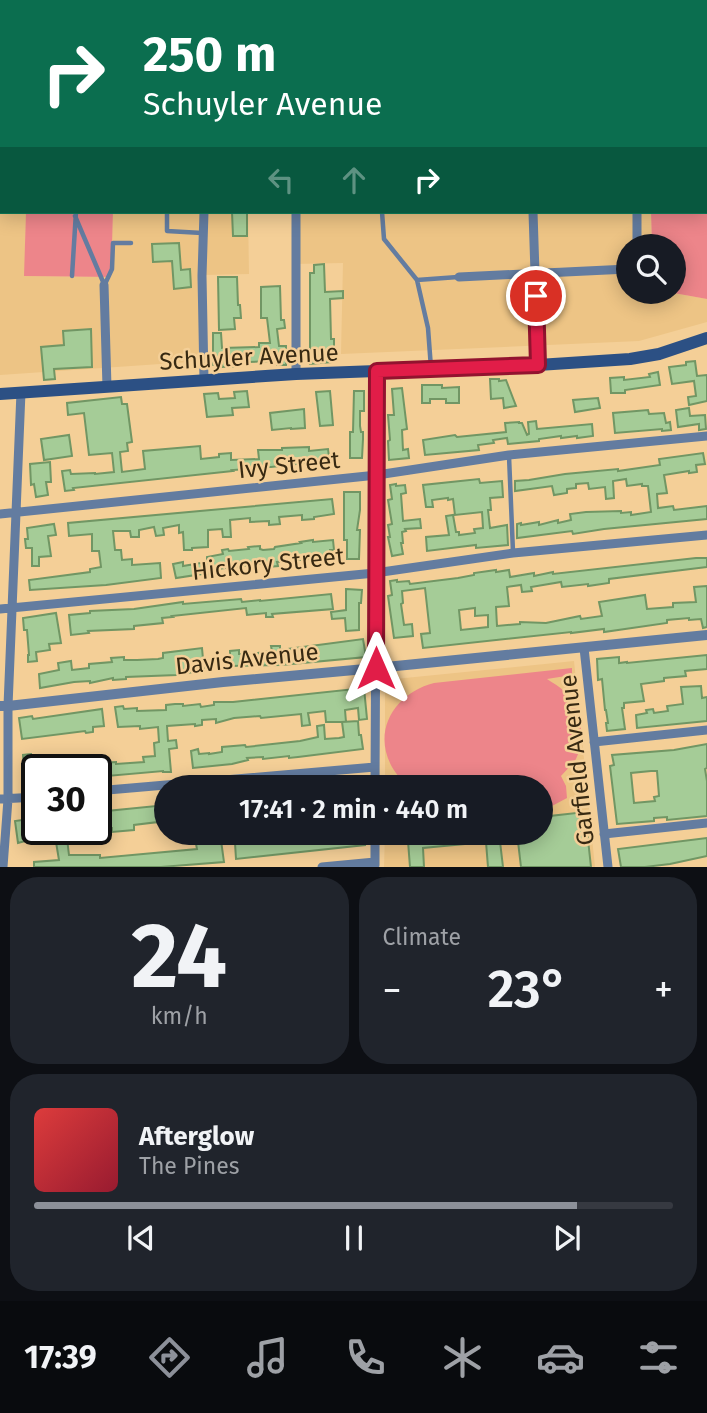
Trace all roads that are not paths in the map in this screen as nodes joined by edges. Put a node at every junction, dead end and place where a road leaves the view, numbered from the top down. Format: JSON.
{"nodes":[{"id":1,"x":75,"y":214,"type":"edge"},
{"id":2,"x":167,"y":214,"type":"edge"},
{"id":3,"x":204,"y":214,"type":"edge"},
{"id":4,"x":296,"y":214,"type":"edge"},
{"id":5,"x":382,"y":214,"type":"edge"},
{"id":6,"x":533,"y":214,"type":"edge"},
{"id":7,"x":637,"y":214,"type":"edge"},
{"id":8,"x":203,"y":233,"type":"junction"},
{"id":9,"x":637,"y":234,"type":"edge"},
{"id":10,"x":131,"y":243,"type":"dead end"},
{"id":11,"x":616,"y":269,"type":"edge"},
{"id":12,"x":535,"y":272,"type":"junction"},
{"id":13,"x":72,"y":276,"type":"dead end"},
{"id":14,"x":459,"y":277,"type":"joint"},
{"id":15,"x":417,"y":280,"type":"junction"},
{"id":16,"x":104,"y":285,"type":"junction"},
{"id":17,"x":707,"y":338,"type":"edge"},
{"id":18,"x":538,"y":365,"type":"junction"},
{"id":19,"x":431,"y":369,"type":"junction"},
{"id":20,"x":377,"y":371,"type":"junction"},
{"id":21,"x":296,"y":374,"type":"junction"},
{"id":22,"x":204,"y":380,"type":"junction"},
{"id":23,"x":107,"y":387,"type":"junction"},
{"id":24,"x":21,"y":393,"type":"junction"},
{"id":25,"x":0,"y":394,"type":"edge"},
{"id":26,"x":707,"y":436,"type":"edge"},
{"id":27,"x":509,"y":455,"type":"junction"},
{"id":28,"x":377,"y":475,"type":"junction"},
{"id":29,"x":16,"y":512,"type":"junction"},
{"id":30,"x":0,"y":514,"type":"edge"},
{"id":31,"x":707,"y":535,"type":"edge"},
{"id":32,"x":513,"y":553,"type":"junction"},
{"id":33,"x":375,"y":573,"type":"junction"},
{"id":34,"x":13,"y":608,"type":"junction"},
{"id":35,"x":0,"y":609,"type":"edge"},
{"id":36,"x":707,"y":635,"type":"edge"},
{"id":37,"x":584,"y":648,"type":"junction"},
{"id":38,"x":376,"y":668,"type":"junction"},
{"id":39,"x":4,"y":706,"type":"edge"},
{"id":40,"x":707,"y":730,"type":"edge"},
{"id":41,"x":594,"y":742,"type":"junction"},
{"id":42,"x":375,"y":767,"type":"junction"},
{"id":43,"x":375,"y":775,"type":"edge"},
{"id":44,"x":112,"y":790,"type":"edge"},
{"id":45,"x":4,"y":799,"type":"edge"},
{"id":46,"x":707,"y":823,"type":"edge"},
{"id":47,"x":604,"y":834,"type":"junction"},
{"id":48,"x":375,"y":845,"type":"edge"},
{"id":49,"x":375,"y":864,"type":"edge"},
{"id":50,"x":3,"y":867,"type":"edge"},
{"id":51,"x":322,"y":867,"type":"edge"},
{"id":52,"x":608,"y":867,"type":"edge"}],
"edges":[{"from":1,"to":13,"type":"lane"},
{"from":1,"to":16,"type":"lane"},
{"from":2,"to":8,"type":"lane"},
{"from":3,"to":8,"type":"street"},
{"from":4,"to":21,"type":"street"},
{"from":5,"to":15,"type":"lane"},
{"from":6,"to":12,"type":"street"},
{"from":7,"to":9,"type":"street"},
{"from":8,"to":22,"type":"street"},
{"from":10,"to":16,"type":"lane"},
{"from":11,"to":12,"type":"street"},
{"from":12,"to":14,"type":"street"},
{"from":12,"to":18,"type":"street"},
{"from":14,"to":15,"type":"lane"},
{"from":15,"to":19,"type":"lane"},
{"from":16,"to":23,"type":"street"},
{"from":17,"to":18,"type":"main road","name":"Schuyler Avenue"},
{"from":18,"to":19,"type":"main road","name":"Schuyler Avenue"},
{"from":19,"to":20,"type":"main road","name":"Schuyler Avenue"},
{"from":20,"to":21,"type":"main road","name":"Schuyler Avenue"},
{"from":20,"to":28,"type":"street"},
{"from":21,"to":22,"type":"main road","name":"Schuyler Avenue"},
{"from":22,"to":23,"type":"main road","name":"Schuyler Avenue"},
{"from":23,"to":24,"type":"main road","name":"Schuyler Avenue"},
{"from":24,"to":25,"type":"main road","name":"Schuyler Avenue"},
{"from":24,"to":29,"type":"street"},
{"from":26,"to":27,"type":"street","name":"Ivy Street"},
{"from":27,"to":28,"type":"street","name":"Ivy Street"},
{"from":27,"to":32,"type":"lane"},
{"from":28,"to":29,"type":"street","name":"Ivy Street"},
{"from":28,"to":33,"type":"street"},
{"from":29,"to":30,"type":"street","name":"Ivy Street"},
{"from":29,"to":34,"type":"street"},
{"from":31,"to":32,"type":"street","name":"Hickory Street"},
{"from":32,"to":33,"type":"street","name":"Hickory Street"},
{"from":33,"to":34,"type":"street","name":"Hickory Street"},
{"from":33,"to":38,"type":"street"},
{"from":34,"to":35,"type":"street","name":"Hickory Street"},
{"from":34,"to":39,"type":"street"},
{"from":36,"to":37,"type":"street","name":"Davis Avenue"},
{"from":37,"to":38,"type":"street","name":"Davis Avenue"},
{"from":37,"to":41,"type":"street","name":"Garfield Avenue"},
{"from":38,"to":39,"type":"street","name":"Davis Avenue"},
{"from":38,"to":42,"type":"street"},
{"from":39,"to":45,"type":"street"},
{"from":40,"to":41,"type":"street"},
{"from":41,"to":47,"type":"street","name":"Garfield Avenue"},
{"from":42,"to":43,"type":"street"},
{"from":42,"to":44,"type":"street"},
{"from":45,"to":50,"type":"street"},
{"from":46,"to":47,"type":"street"},
{"from":47,"to":52,"type":"street","name":"Garfield Avenue"},
{"from":48,"to":49,"type":"street"},
{"from":49,"to":51,"type":"street"}]}
